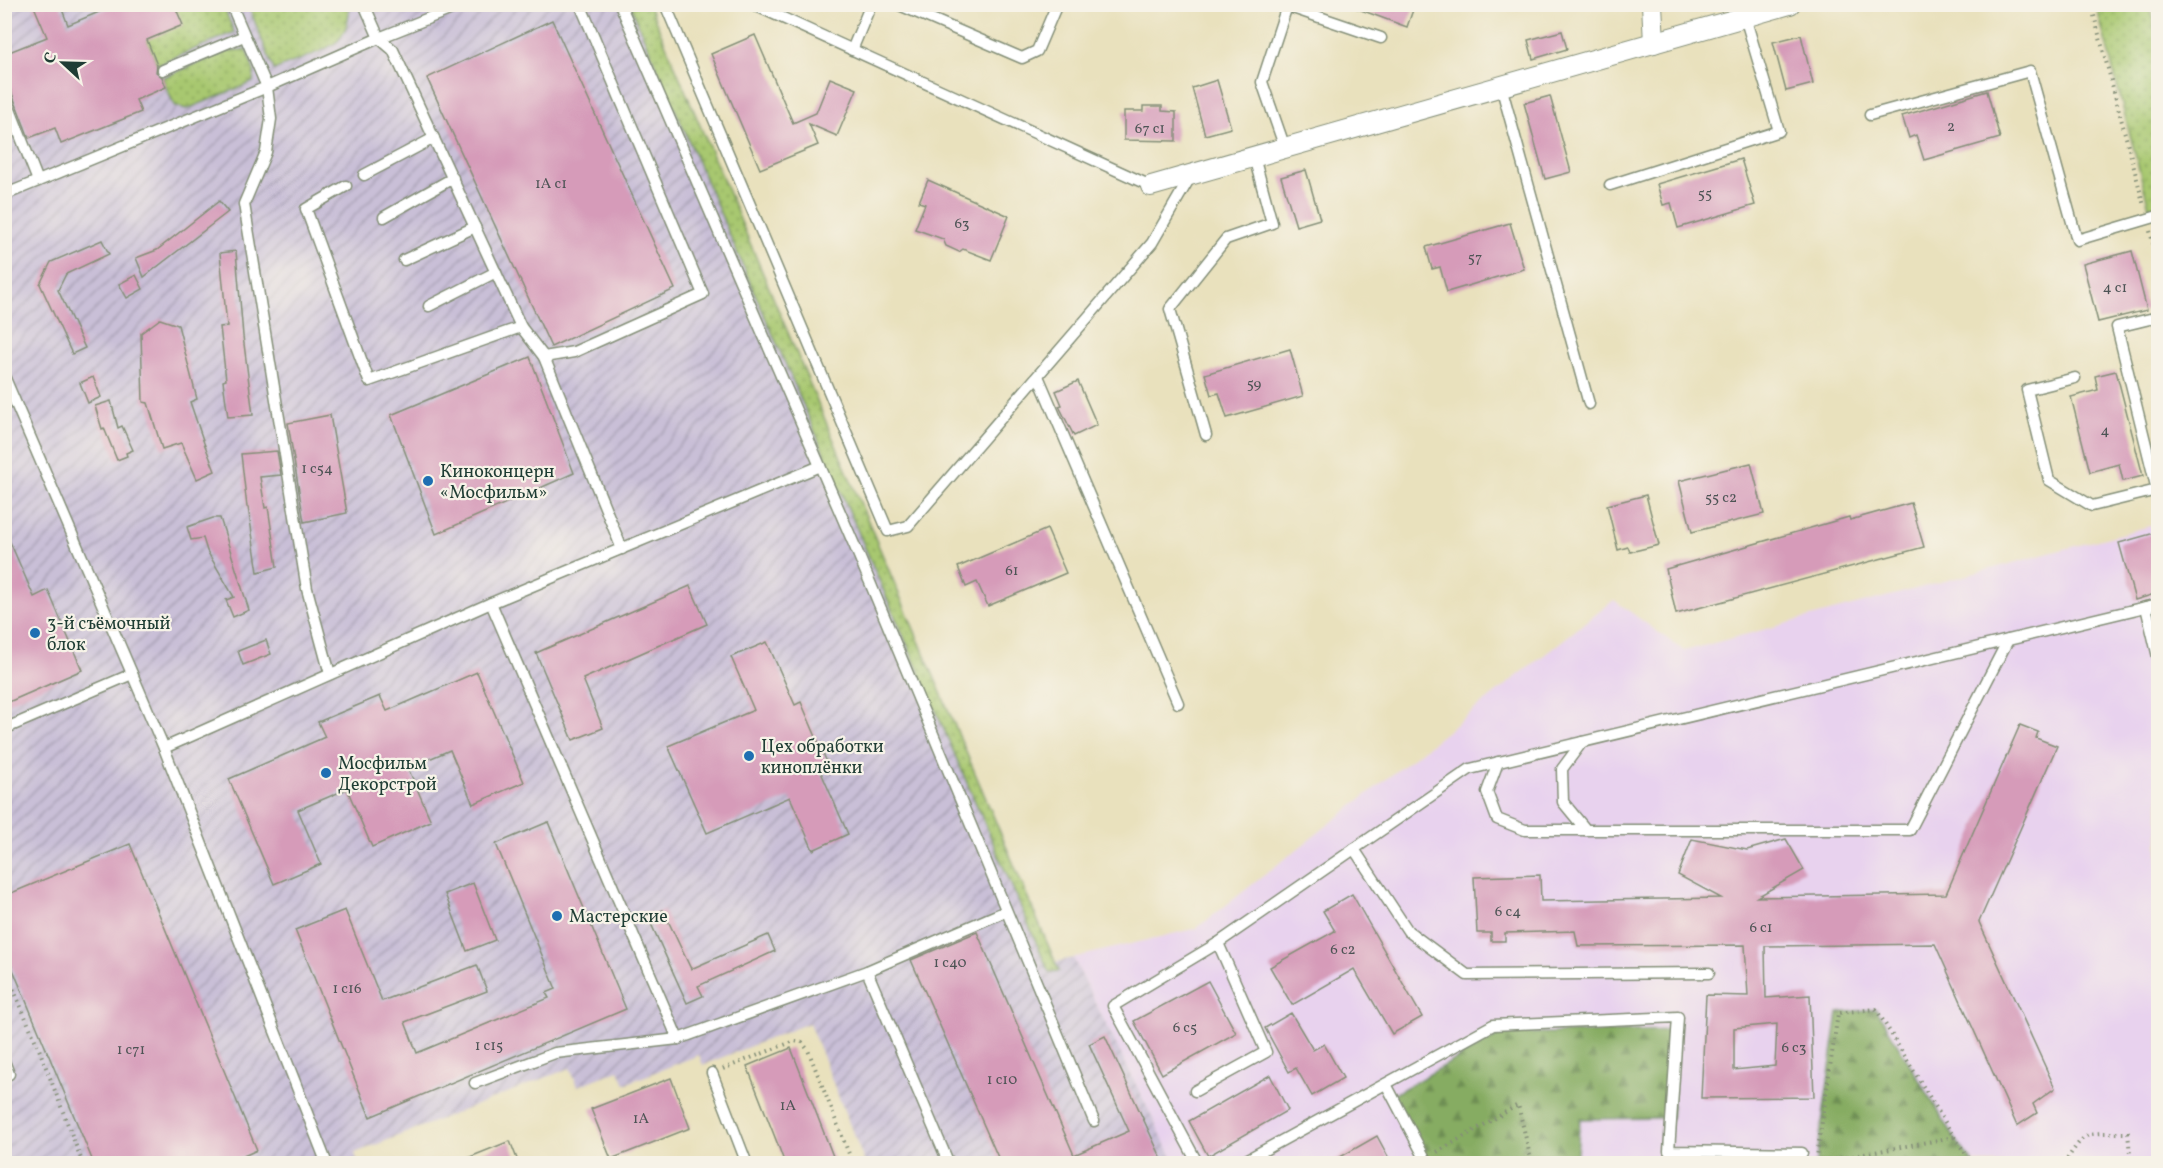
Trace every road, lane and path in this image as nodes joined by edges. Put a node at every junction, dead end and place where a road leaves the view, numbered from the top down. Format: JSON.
{"nodes":[{"id":1,"x":231,"y":4,"type":"edge"},
{"id":2,"x":364,"y":4,"type":"edge"},
{"id":3,"x":464,"y":4,"type":"edge"},
{"id":4,"x":580,"y":4,"type":"edge"},
{"id":5,"x":620,"y":4,"type":"edge"},
{"id":6,"x":665,"y":4,"type":"edge"},
{"id":7,"x":752,"y":4,"type":"edge"},
{"id":8,"x":871,"y":4,"type":"edge"},
{"id":9,"x":897,"y":4,"type":"edge"},
{"id":10,"x":1057,"y":4,"type":"edge"},
{"id":11,"x":1652,"y":4,"type":"edge"},
{"id":12,"x":1790,"y":4,"type":"edge"},
{"id":13,"x":2091,"y":4,"type":"edge"},
{"id":14,"x":1745,"y":17,"type":"junction"},
{"id":15,"x":244,"y":36,"type":"junction"},
{"id":16,"x":379,"y":38,"type":"junction"},
{"id":17,"x":1381,"y":38,"type":"dead end"},
{"id":18,"x":1654,"y":43,"type":"junction"},
{"id":19,"x":852,"y":50,"type":"junction"},
{"id":20,"x":163,"y":70,"type":"dead end"},
{"id":21,"x":1501,"y":86,"type":"junction"},
{"id":22,"x":267,"y":87,"type":"junction"},
{"id":23,"x":4,"y":94,"type":"edge"},
{"id":24,"x":1870,"y":115,"type":"dead end"},
{"id":25,"x":434,"y":138,"type":"junction"},
{"id":26,"x":1285,"y":148,"type":"junction"},
{"id":27,"x":1254,"y":157,"type":"junction"},
{"id":28,"x":1192,"y":174,"type":"junction"},
{"id":29,"x":364,"y":175,"type":"dead end"},
{"id":30,"x":453,"y":178,"type":"junction"},
{"id":31,"x":38,"y":181,"type":"junction"},
{"id":32,"x":1610,"y":185,"type":"dead end"},
{"id":33,"x":346,"y":186,"type":"dead end"},
{"id":34,"x":1151,"y":186,"type":"joint"},
{"id":35,"x":4,"y":195,"type":"edge"},
{"id":36,"x":384,"y":217,"type":"dead end"},
{"id":37,"x":2153,"y":218,"type":"edge"},
{"id":38,"x":475,"y":227,"type":"junction"},
{"id":39,"x":405,"y":260,"type":"dead end"},
{"id":40,"x":2158,"y":262,"type":"edge"},
{"id":41,"x":496,"y":272,"type":"junction"},
{"id":42,"x":429,"y":306,"type":"dead end"},
{"id":43,"x":2158,"y":317,"type":"edge"},
{"id":44,"x":520,"y":327,"type":"junction"},
{"id":45,"x":544,"y":357,"type":"junction"},
{"id":46,"x":4,"y":376,"type":"edge"},
{"id":47,"x":1038,"y":376,"type":"junction"},
{"id":48,"x":2075,"y":378,"type":"dead end"},
{"id":49,"x":1589,"y":404,"type":"dead end"},
{"id":50,"x":1206,"y":435,"type":"dead end"},
{"id":51,"x":820,"y":466,"type":"junction"},
{"id":52,"x":622,"y":549,"type":"junction"},
{"id":53,"x":491,"y":603,"type":"junction"},
{"id":54,"x":2158,"y":604,"type":"edge"},
{"id":55,"x":2146,"y":607,"type":"junction"},
{"id":56,"x":2008,"y":640,"type":"junction"},
{"id":57,"x":2158,"y":657,"type":"edge"},
{"id":58,"x":132,"y":674,"type":"junction"},
{"id":59,"x":330,"y":674,"type":"junction"},
{"id":60,"x":1178,"y":703,"type":"dead end"},
{"id":61,"x":4,"y":729,"type":"edge"},
{"id":62,"x":1582,"y":742,"type":"junction"},
{"id":63,"x":164,"y":748,"type":"junction"},
{"id":64,"x":1498,"y":762,"type":"junction"},
{"id":65,"x":1586,"y":830,"type":"junction"},
{"id":66,"x":1354,"y":849,"type":"junction"},
{"id":67,"x":1006,"y":911,"type":"junction"},
{"id":68,"x":1218,"y":943,"type":"junction"},
{"id":69,"x":4,"y":968,"type":"edge"},
{"id":70,"x":867,"y":971,"type":"junction"},
{"id":71,"x":1709,"y":973,"type":"dead end"},
{"id":72,"x":678,"y":1039,"type":"junction"},
{"id":73,"x":4,"y":1062,"type":"edge"},
{"id":74,"x":712,"y":1073,"type":"joint"},
{"id":75,"x":4,"y":1076,"type":"edge"},
{"id":76,"x":476,"y":1083,"type":"dead end"},
{"id":77,"x":1386,"y":1084,"type":"junction"},
{"id":78,"x":1195,"y":1091,"type":"dead end"},
{"id":79,"x":1094,"y":1120,"type":"dead end"},
{"id":80,"x":1954,"y":1137,"type":"junction"},
{"id":81,"x":1802,"y":1153,"type":"dead end"},
{"id":82,"x":1427,"y":1161,"type":"edge"},
{"id":83,"x":1816,"y":1163,"type":"edge"},
{"id":84,"x":83,"y":1164,"type":"edge"},
{"id":85,"x":327,"y":1164,"type":"edge"},
{"id":86,"x":747,"y":1164,"type":"edge"},
{"id":87,"x":853,"y":1164,"type":"edge"},
{"id":88,"x":949,"y":1164,"type":"edge"},
{"id":89,"x":1198,"y":1164,"type":"edge"},
{"id":90,"x":1239,"y":1164,"type":"edge"},
{"id":91,"x":1532,"y":1164,"type":"edge"},
{"id":92,"x":1973,"y":1164,"type":"edge"},
{"id":93,"x":2064,"y":1164,"type":"edge"},
{"id":94,"x":2132,"y":1164,"type":"edge"}],
"edges":[{"from":1,"to":15,"type":"lane"},
{"from":2,"to":16,"type":"lane"},
{"from":3,"to":16,"type":"lane"},
{"from":4,"to":45,"type":"lane"},
{"from":5,"to":51,"type":"lane"},
{"from":6,"to":47,"type":"lane"},
{"from":7,"to":19,"type":"lane"},
{"from":8,"to":19,"type":"lane"},
{"from":9,"to":10,"type":"lane"},
{"from":11,"to":18,"type":"street"},
{"from":12,"to":14,"type":"street"},
{"from":13,"to":37,"type":"path"},
{"from":14,"to":18,"type":"street"},
{"from":14,"to":32,"type":"lane"},
{"from":15,"to":20,"type":"lane"},
{"from":15,"to":22,"type":"lane"},
{"from":16,"to":22,"type":"lane"},
{"from":16,"to":25,"type":"lane"},
{"from":17,"to":26,"type":"lane"},
{"from":18,"to":21,"type":"street"},
{"from":19,"to":34,"type":"lane"},
{"from":21,"to":26,"type":"street"},
{"from":21,"to":49,"type":"lane"},
{"from":22,"to":31,"type":"lane"},
{"from":22,"to":59,"type":"lane"},
{"from":23,"to":31,"type":"lane"},
{"from":24,"to":37,"type":"lane"},
{"from":25,"to":29,"type":"lane"},
{"from":25,"to":30,"type":"lane"},
{"from":26,"to":27,"type":"street"},
{"from":27,"to":28,"type":"street"},
{"from":27,"to":50,"type":"lane"},
{"from":28,"to":34,"type":"street"},
{"from":28,"to":47,"type":"lane"},
{"from":30,"to":36,"type":"lane"},
{"from":30,"to":38,"type":"lane"},
{"from":31,"to":35,"type":"lane"},
{"from":33,"to":44,"type":"lane"},
{"from":37,"to":40,"type":"path"},
{"from":38,"to":39,"type":"lane"},
{"from":38,"to":41,"type":"lane"},
{"from":41,"to":42,"type":"lane"},
{"from":41,"to":44,"type":"lane"},
{"from":43,"to":48,"type":"lane"},
{"from":44,"to":45,"type":"lane"},
{"from":45,"to":52,"type":"lane"},
{"from":46,"to":58,"type":"lane"},
{"from":47,"to":60,"type":"lane"},
{"from":51,"to":52,"type":"lane"},
{"from":51,"to":67,"type":"lane"},
{"from":52,"to":53,"type":"lane"},
{"from":53,"to":59,"type":"lane"},
{"from":53,"to":72,"type":"lane"},
{"from":54,"to":55,"type":"lane"},
{"from":55,"to":56,"type":"lane"},
{"from":55,"to":57,"type":"lane"},
{"from":56,"to":62,"type":"lane"},
{"from":56,"to":65,"type":"lane"},
{"from":58,"to":61,"type":"lane"},
{"from":58,"to":63,"type":"lane"},
{"from":59,"to":63,"type":"lane"},
{"from":62,"to":64,"type":"lane"},
{"from":62,"to":65,"type":"lane"},
{"from":63,"to":85,"type":"lane"},
{"from":64,"to":65,"type":"lane"},
{"from":64,"to":66,"type":"lane"},
{"from":66,"to":68,"type":"lane"},
{"from":66,"to":71,"type":"lane"},
{"from":67,"to":70,"type":"lane"},
{"from":67,"to":79,"type":"lane"},
{"from":68,"to":78,"type":"lane"},
{"from":68,"to":89,"type":"lane"},
{"from":69,"to":84,"type":"path"},
{"from":70,"to":72,"type":"lane"},
{"from":70,"to":88,"type":"lane"},
{"from":72,"to":76,"type":"lane"},
{"from":73,"to":75,"type":"lane"},
{"from":74,"to":86,"type":"lane"},
{"from":74,"to":87,"type":"path"},
{"from":77,"to":81,"type":"lane"},
{"from":77,"to":82,"type":"lane"},
{"from":77,"to":90,"type":"lane"},
{"from":80,"to":83,"type":"path"},
{"from":80,"to":83,"type":"path"},
{"from":80,"to":92,"type":"path"},
{"from":82,"to":91,"type":"path"},
{"from":93,"to":94,"type":"path"}]}
